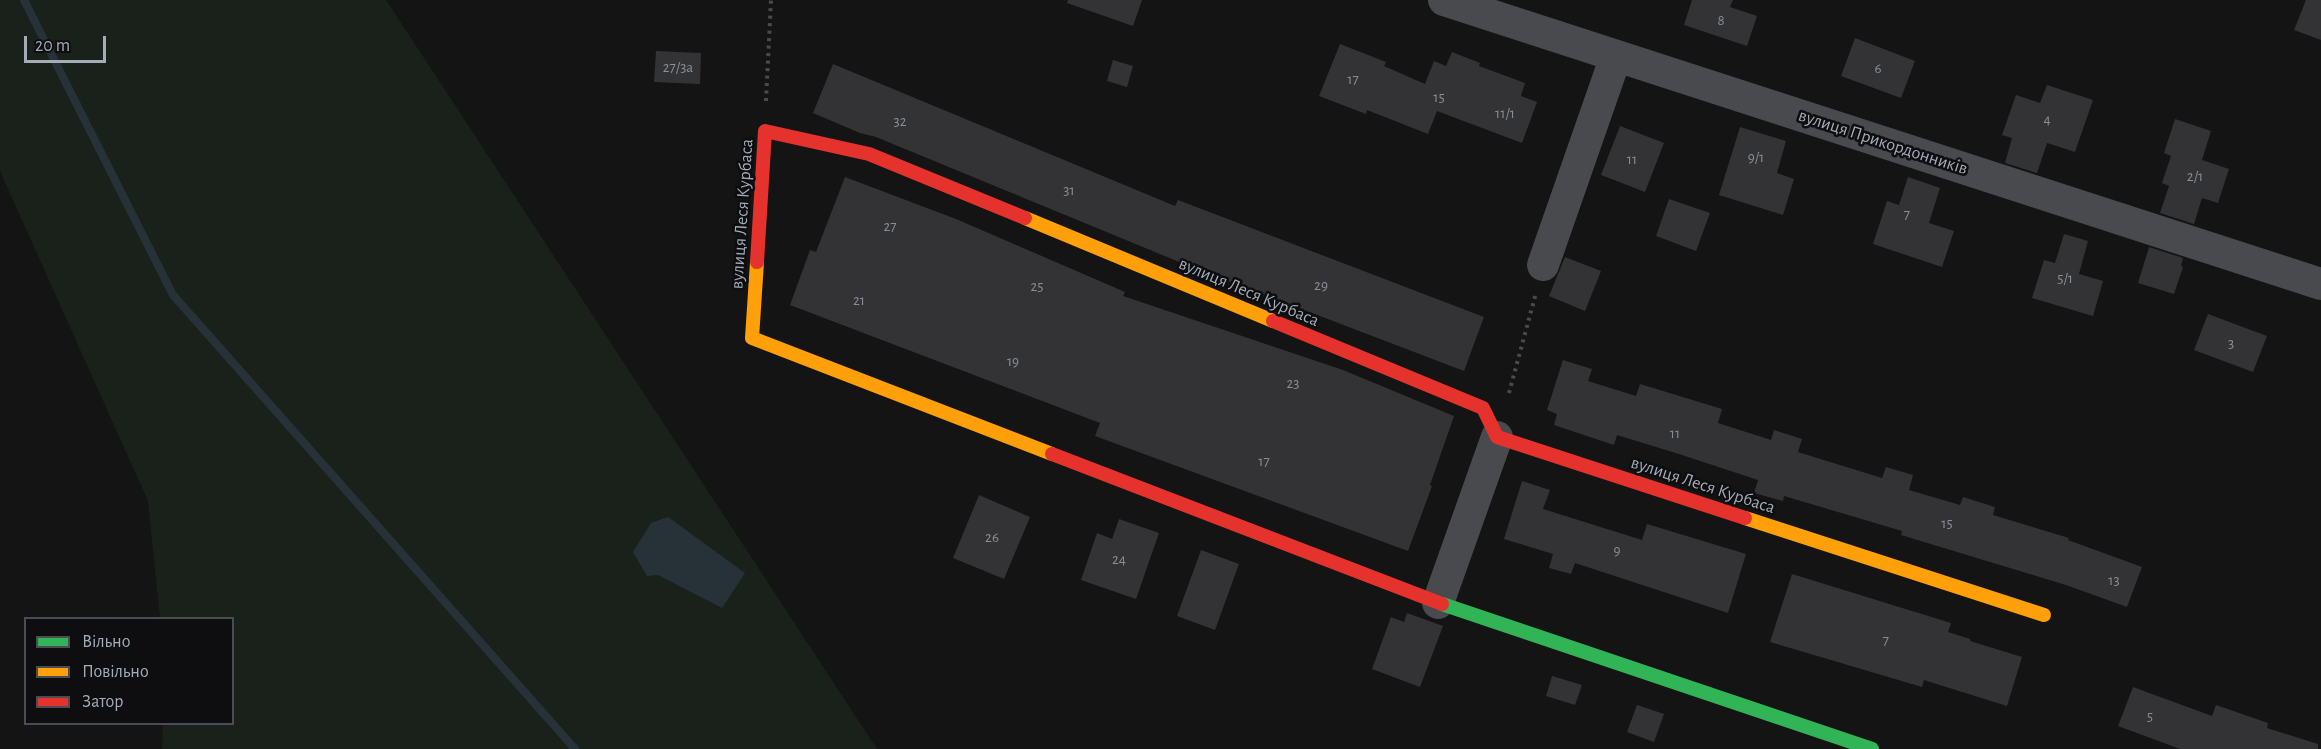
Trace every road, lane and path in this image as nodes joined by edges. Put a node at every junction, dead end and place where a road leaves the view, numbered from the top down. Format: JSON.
{"nodes":[{"id":1,"x":771,"y":0,"type":"edge"},
{"id":2,"x":1444,"y":0,"type":"edge"},
{"id":3,"x":1616,"y":56,"type":"junction"},
{"id":4,"x":765,"y":131,"type":"junction"},
{"id":5,"x":1543,"y":265,"type":"joint"},
{"id":6,"x":2321,"y":285,"type":"edge"},
{"id":7,"x":1497,"y":437,"type":"junction"},
{"id":8,"x":1438,"y":603,"type":"junction"},
{"id":9,"x":2044,"y":615,"type":"dead end"},
{"id":10,"x":1872,"y":749,"type":"edge"}],
"edges":[{"from":1,"to":4,"type":"path"},
{"from":2,"to":3,"type":"street","name":"вулиця Прикордонників"},
{"from":3,"to":5,"type":"street"},
{"from":3,"to":6,"type":"street","name":"вулиця Прикордонників"},
{"from":4,"to":7,"type":"street","name":"вулиця Леся Курбаса"},
{"from":4,"to":8,"type":"street","name":"вулиця Леся Курбаса"},
{"from":5,"to":7,"type":"path"},
{"from":7,"to":8,"type":"street"},
{"from":7,"to":9,"type":"street","name":"вулиця Леся Курбаса"},
{"from":8,"to":10,"type":"street","name":"вулиця Леся Курбаса"}]}
